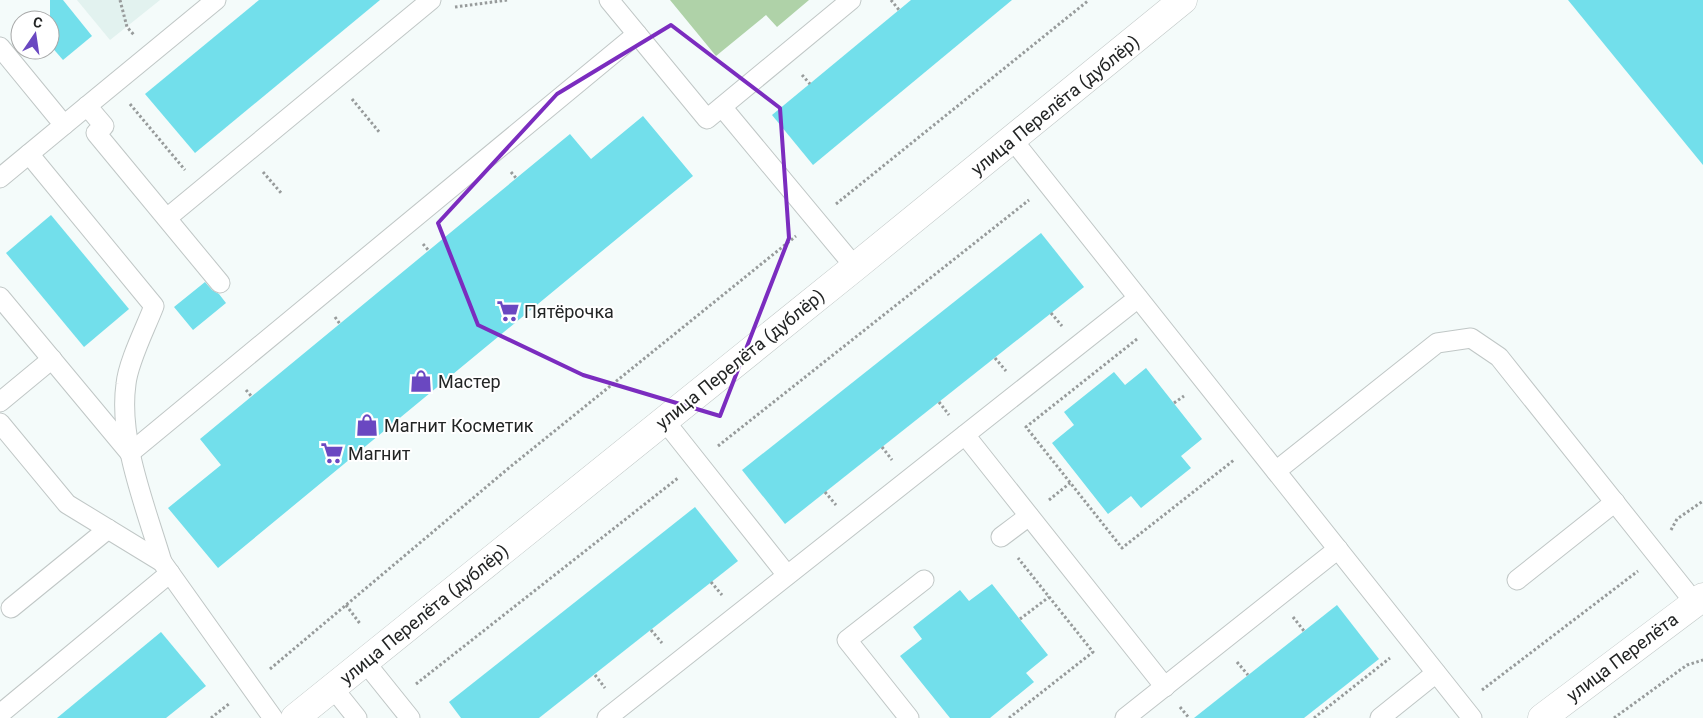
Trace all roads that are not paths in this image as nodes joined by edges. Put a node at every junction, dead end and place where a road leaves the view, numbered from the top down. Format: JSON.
{"nodes":[{"id":1,"x":216,"y":0,"type":"edge"},
{"id":2,"x":609,"y":0,"type":"edge"},
{"id":3,"x":852,"y":0,"type":"edge"},
{"id":4,"x":1183,"y":0,"type":"edge"},
{"id":5,"x":439,"y":2,"type":"edge"},
{"id":6,"x":637,"y":34,"type":"junction"},
{"id":7,"x":0,"y":47,"type":"edge"},
{"id":8,"x":87,"y":106,"type":"junction"},
{"id":9,"x":722,"y":107,"type":"junction"},
{"id":10,"x":64,"y":125,"type":"junction"},
{"id":11,"x":1012,"y":139,"type":"junction"},
{"id":12,"x":29,"y":154,"type":"junction"},
{"id":13,"x":3,"y":169,"type":"edge"},
{"id":14,"x":167,"y":218,"type":"junction"},
{"id":15,"x":855,"y":267,"type":"junction"},
{"id":16,"x":220,"y":283,"type":"dead end"},
{"id":17,"x":0,"y":297,"type":"edge"},
{"id":18,"x":1138,"y":298,"type":"junction"},
{"id":19,"x":52,"y":359,"type":"junction"},
{"id":20,"x":0,"y":402,"type":"edge"},
{"id":21,"x":664,"y":420,"type":"junction"},
{"id":22,"x":0,"y":423,"type":"edge"},
{"id":23,"x":959,"y":429,"type":"junction"},
{"id":24,"x":130,"y":453,"type":"junction"},
{"id":25,"x":1276,"y":471,"type":"junction"},
{"id":26,"x":1615,"y":502,"type":"junction"},
{"id":27,"x":1029,"y":516,"type":"junction"},
{"id":28,"x":108,"y":529,"type":"junction"},
{"id":29,"x":1002,"y":537,"type":"road end"},
{"id":30,"x":1338,"y":549,"type":"junction"},
{"id":31,"x":166,"y":567,"type":"junction"},
{"id":32,"x":787,"y":575,"type":"junction"},
{"id":33,"x":924,"y":580,"type":"dead end"},
{"id":34,"x":1517,"y":580,"type":"dead end"},
{"id":35,"x":1699,"y":600,"type":"edge"},
{"id":36,"x":12,"y":608,"type":"dead end"},
{"id":37,"x":365,"y":662,"type":"junction"},
{"id":38,"x":1436,"y":673,"type":"junction"},
{"id":39,"x":1164,"y":687,"type":"junction"},
{"id":40,"x":333,"y":688,"type":"junction"},
{"id":41,"x":1467,"y":711,"type":"edge"},
{"id":42,"x":0,"y":714,"type":"edge"},
{"id":43,"x":273,"y":718,"type":"edge"},
{"id":44,"x":295,"y":718,"type":"edge"},
{"id":45,"x":357,"y":718,"type":"edge"},
{"id":46,"x":410,"y":718,"type":"edge"},
{"id":47,"x":607,"y":718,"type":"edge"},
{"id":48,"x":909,"y":718,"type":"edge"},
{"id":49,"x":1125,"y":718,"type":"edge"},
{"id":50,"x":1380,"y":718,"type":"edge"},
{"id":51,"x":1542,"y":718,"type":"edge"}],
"edges":[{"from":1,"to":8,"type":"lane"},
{"from":2,"to":6,"type":"lane"},
{"from":3,"to":9,"type":"lane"},
{"from":4,"to":11,"type":"street","name":"улица Перелёта (дублёр)"},
{"from":5,"to":14,"type":"lane"},
{"from":6,"to":9,"type":"lane"},
{"from":6,"to":24,"type":"lane"},
{"from":7,"to":10,"type":"lane"},
{"from":8,"to":10,"type":"lane"},
{"from":8,"to":14,"type":"lane"},
{"from":9,"to":15,"type":"lane"},
{"from":10,"to":12,"type":"lane"},
{"from":11,"to":15,"type":"street","name":"улица Перелёта (дублёр)"},
{"from":11,"to":18,"type":"lane"},
{"from":12,"to":13,"type":"lane"},
{"from":12,"to":24,"type":"lane"},
{"from":14,"to":16,"type":"lane"},
{"from":15,"to":21,"type":"street","name":"улица Перелёта (дублёр)"},
{"from":17,"to":19,"type":"lane"},
{"from":18,"to":23,"type":"lane"},
{"from":18,"to":25,"type":"lane"},
{"from":19,"to":20,"type":"lane"},
{"from":19,"to":24,"type":"lane"},
{"from":21,"to":32,"type":"lane"},
{"from":21,"to":37,"type":"street","name":"улица Перелёта (дублёр)"},
{"from":22,"to":28,"type":"lane"},
{"from":23,"to":27,"type":"lane"},
{"from":23,"to":32,"type":"lane"},
{"from":24,"to":31,"type":"lane"},
{"from":25,"to":26,"type":"lane"},
{"from":25,"to":30,"type":"lane"},
{"from":26,"to":34,"type":"lane"},
{"from":26,"to":35,"type":"lane"},
{"from":27,"to":29,"type":"lane"},
{"from":27,"to":39,"type":"lane"},
{"from":28,"to":31,"type":"lane"},
{"from":28,"to":36,"type":"lane"},
{"from":30,"to":38,"type":"lane"},
{"from":30,"to":39,"type":"lane"},
{"from":31,"to":42,"type":"lane"},
{"from":31,"to":43,"type":"lane"},
{"from":32,"to":47,"type":"lane"},
{"from":33,"to":48,"type":"lane"},
{"from":35,"to":51,"type":"street","name":"улица Перелёта"},
{"from":37,"to":40,"type":"street","name":"улица Перелёта (дублёр)"},
{"from":37,"to":46,"type":"lane"},
{"from":38,"to":41,"type":"lane"},
{"from":38,"to":50,"type":"lane"},
{"from":39,"to":49,"type":"lane"},
{"from":40,"to":44,"type":"street","name":"улица Перелёта (дублёр)"},
{"from":40,"to":45,"type":"lane"}]}
